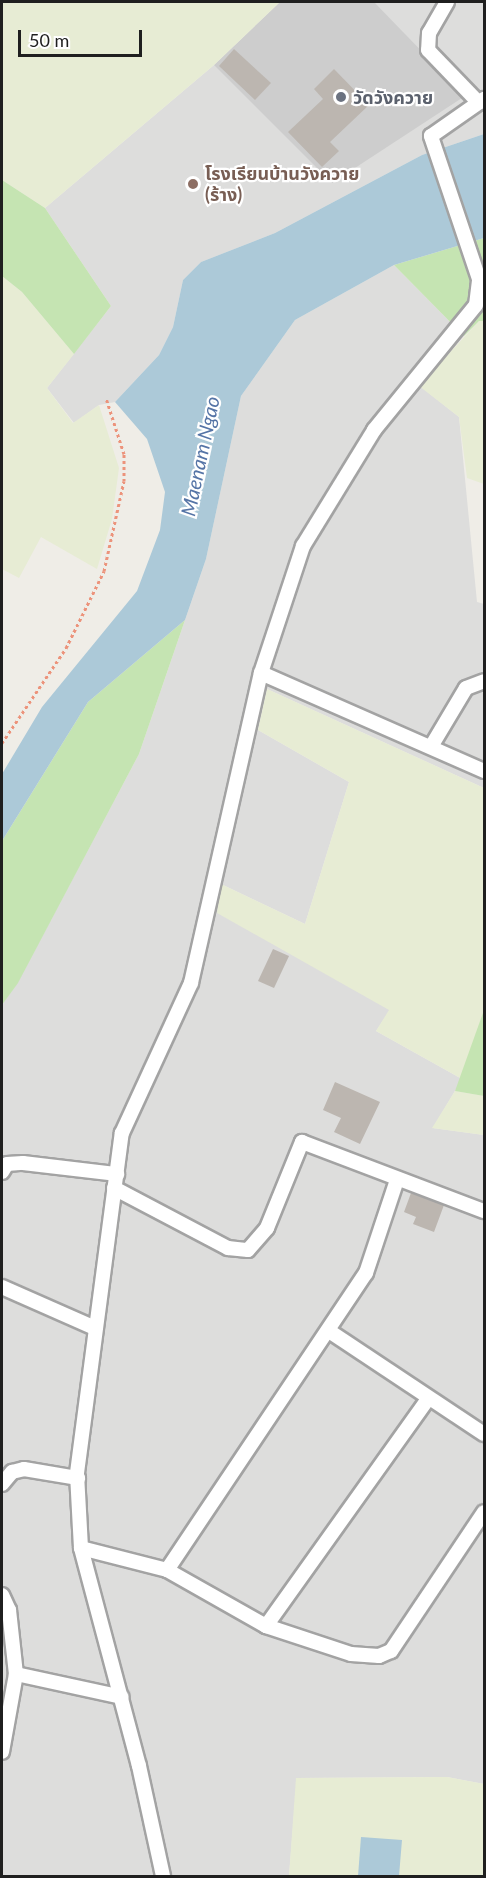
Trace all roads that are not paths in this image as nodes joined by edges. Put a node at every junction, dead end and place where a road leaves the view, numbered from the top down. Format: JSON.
{"nodes":[{"id":1,"x":447,"y":2,"type":"edge"},
{"id":2,"x":482,"y":101,"type":"edge"},
{"id":3,"x":480,"y":302,"type":"edge"},
{"id":4,"x":261,"y":673,"type":"junction"},
{"id":5,"x":484,"y":681,"type":"edge"},
{"id":6,"x":432,"y":745,"type":"junction"},
{"id":7,"x":484,"y":771,"type":"edge"},
{"id":8,"x":2,"y":1172,"type":"edge"},
{"id":9,"x":117,"y":1174,"type":"junction"},
{"id":10,"x":397,"y":1180,"type":"junction"},
{"id":11,"x":114,"y":1188,"type":"junction"},
{"id":12,"x":484,"y":1211,"type":"edge"},
{"id":13,"x":2,"y":1287,"type":"edge"},
{"id":14,"x":95,"y":1328,"type":"junction"},
{"id":15,"x":329,"y":1331,"type":"junction"},
{"id":16,"x":427,"y":1400,"type":"junction"},
{"id":17,"x":484,"y":1434,"type":"edge"},
{"id":18,"x":78,"y":1478,"type":"junction"},
{"id":19,"x":2,"y":1484,"type":"edge"},
{"id":20,"x":484,"y":1512,"type":"edge"},
{"id":21,"x":81,"y":1548,"type":"junction"},
{"id":22,"x":167,"y":1570,"type":"junction"},
{"id":23,"x":2,"y":1595,"type":"edge"},
{"id":24,"x":266,"y":1626,"type":"junction"},
{"id":25,"x":16,"y":1674,"type":"junction"},
{"id":26,"x":122,"y":1697,"type":"junction"},
{"id":27,"x":2,"y":1752,"type":"edge"},
{"id":28,"x":163,"y":1876,"type":"edge"}],
"edges":[{"from":1,"to":2,"type":"street"},
{"from":2,"to":3,"type":"street"},
{"from":3,"to":4,"type":"street"},
{"from":4,"to":6,"type":"street"},
{"from":4,"to":9,"type":"street"},
{"from":5,"to":6,"type":"street"},
{"from":6,"to":7,"type":"street"},
{"from":8,"to":9,"type":"street"},
{"from":9,"to":11,"type":"street"},
{"from":10,"to":11,"type":"street"},
{"from":10,"to":12,"type":"street"},
{"from":10,"to":15,"type":"street"},
{"from":11,"to":14,"type":"street"},
{"from":13,"to":14,"type":"street"},
{"from":14,"to":18,"type":"street"},
{"from":15,"to":16,"type":"street"},
{"from":15,"to":22,"type":"street"},
{"from":16,"to":17,"type":"street"},
{"from":16,"to":24,"type":"street"},
{"from":18,"to":19,"type":"street"},
{"from":18,"to":21,"type":"street"},
{"from":20,"to":24,"type":"street"},
{"from":21,"to":22,"type":"street"},
{"from":21,"to":26,"type":"street"},
{"from":22,"to":24,"type":"street"},
{"from":23,"to":25,"type":"street"},
{"from":25,"to":26,"type":"street"},
{"from":25,"to":27,"type":"street"},
{"from":26,"to":28,"type":"street"}]}
